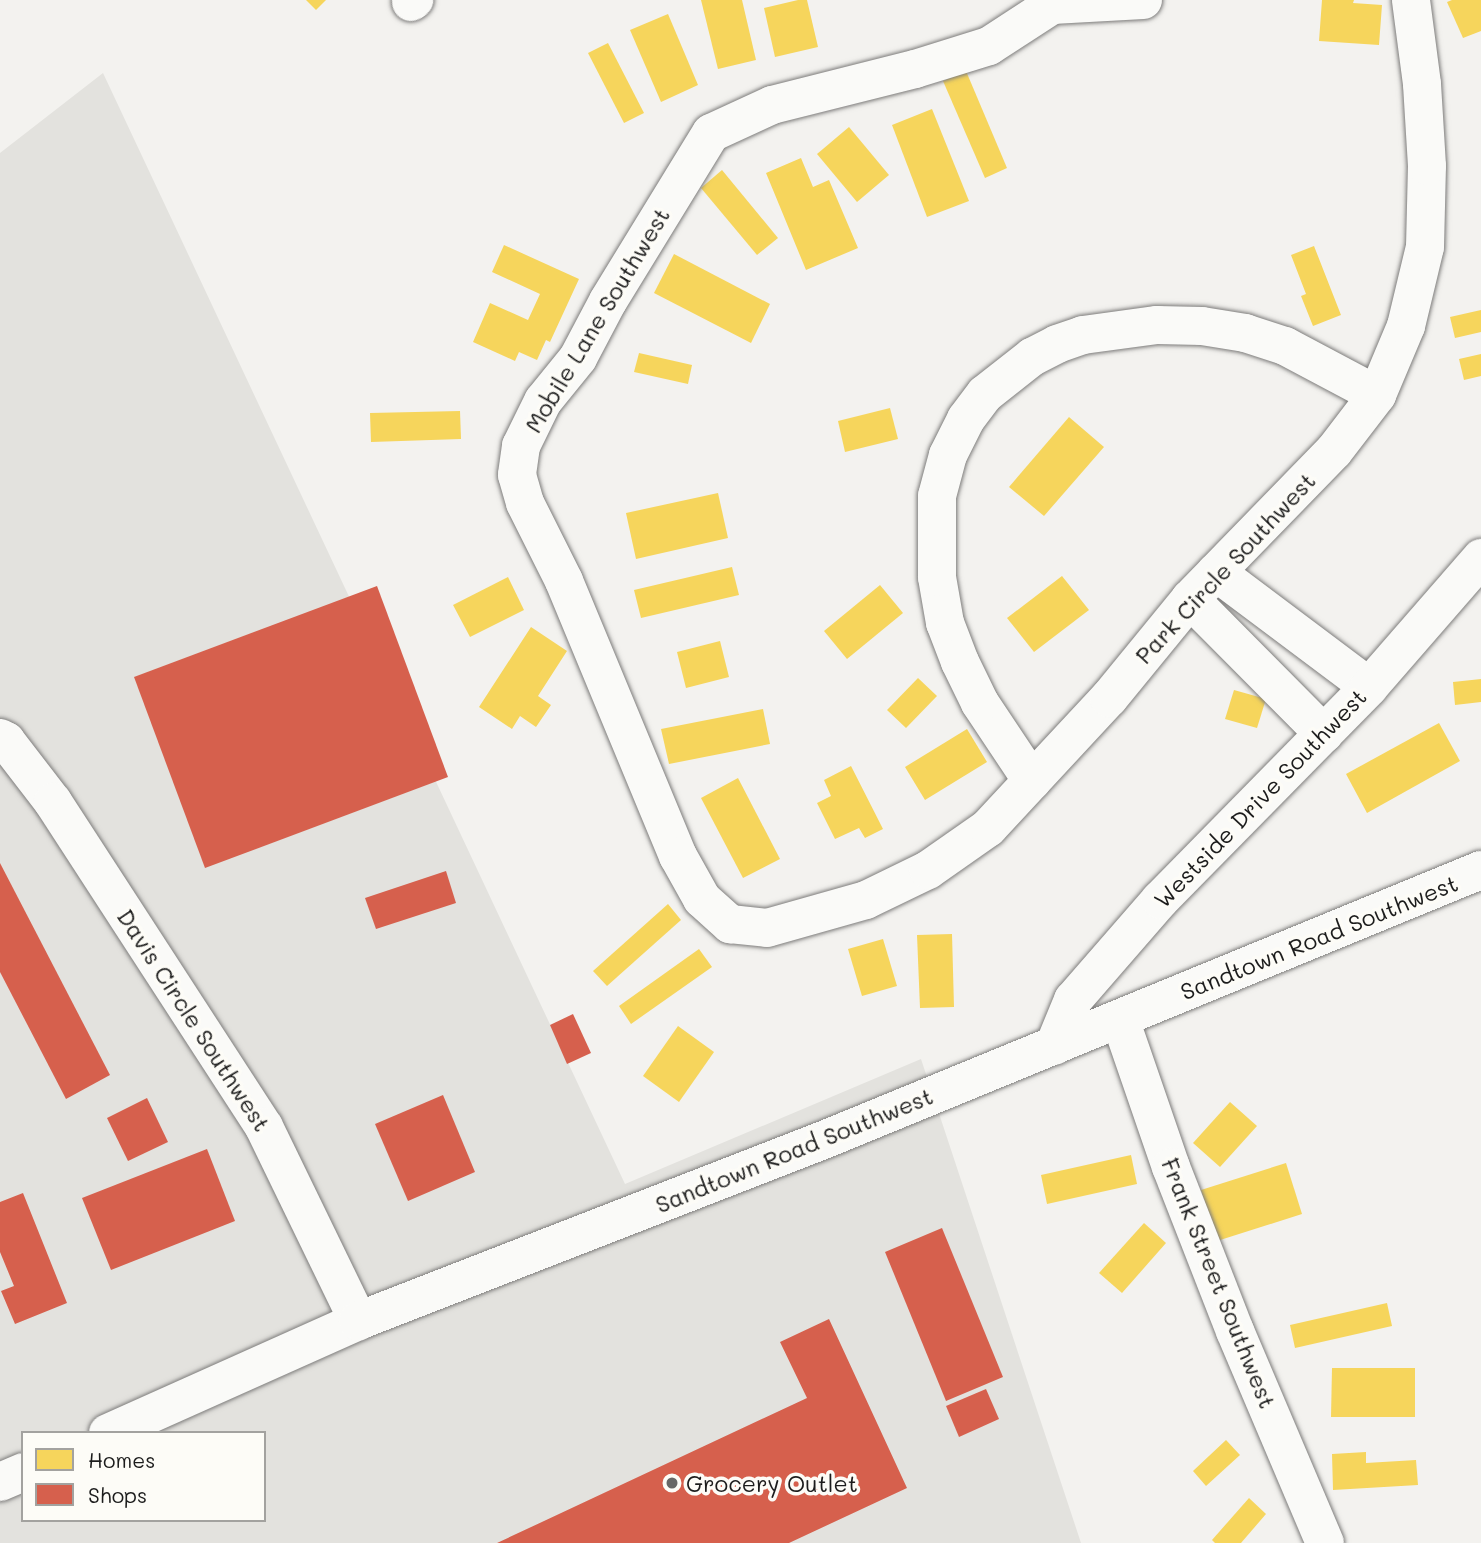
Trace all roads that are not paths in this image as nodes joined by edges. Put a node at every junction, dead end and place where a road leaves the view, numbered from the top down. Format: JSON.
{"nodes":[{"id":1,"x":1143,"y":0,"type":"edge"},
{"id":2,"x":1411,"y":0,"type":"edge"},
{"id":3,"x":1377,"y":395,"type":"junction"},
{"id":4,"x":1480,"y":563,"type":"edge"},
{"id":5,"x":1216,"y":572,"type":"junction"},
{"id":6,"x":1190,"y":599,"type":"junction"},
{"id":7,"x":1368,"y":687,"type":"junction"},
{"id":8,"x":1324,"y":734,"type":"junction"},
{"id":9,"x":0,"y":738,"type":"edge"},
{"id":10,"x":1032,"y":780,"type":"junction"},
{"id":11,"x":1481,"y":870,"type":"edge"},
{"id":12,"x":730,"y":924,"type":"joint"},
{"id":13,"x":1120,"y":1019,"type":"junction"},
{"id":14,"x":1054,"y":1046,"type":"junction"},
{"id":15,"x":358,"y":1321,"type":"junction"},
{"id":16,"x":112,"y":1431,"type":"edge"},
{"id":17,"x":21,"y":1473,"type":"edge"},
{"id":18,"x":0,"y":1482,"type":"edge"},
{"id":19,"x":1325,"y":1543,"type":"edge"}],
"edges":[{"from":1,"to":12,"type":"street","name":"Mobile Lane Southwest"},
{"from":2,"to":3,"type":"street","name":"Park Circle Southwest"},
{"from":3,"to":5,"type":"street","name":"Park Circle Southwest"},
{"from":3,"to":10,"type":"street"},
{"from":4,"to":7,"type":"street","name":"Westside Drive Southwest"},
{"from":5,"to":6,"type":"street","name":"Park Circle Southwest"},
{"from":5,"to":7,"type":"street"},
{"from":6,"to":8,"type":"street"},
{"from":6,"to":10,"type":"street","name":"Park Circle Southwest"},
{"from":7,"to":8,"type":"street","name":"Westside Drive Southwest"},
{"from":8,"to":14,"type":"street","name":"Westside Drive Southwest"},
{"from":9,"to":15,"type":"street","name":"Davis Circle Southwest"},
{"from":10,"to":12,"type":"street","name":"Park Circle Southwest"},
{"from":11,"to":13,"type":"street","name":"Sandtown Road Southwest"},
{"from":13,"to":14,"type":"street","name":"Sandtown Road Southwest"},
{"from":13,"to":19,"type":"street","name":"Frank Street Southwest"},
{"from":14,"to":15,"type":"street","name":"Sandtown Road Southwest"},
{"from":15,"to":16,"type":"street","name":"Sandtown Road Southwest"},
{"from":17,"to":18,"type":"street"}]}
